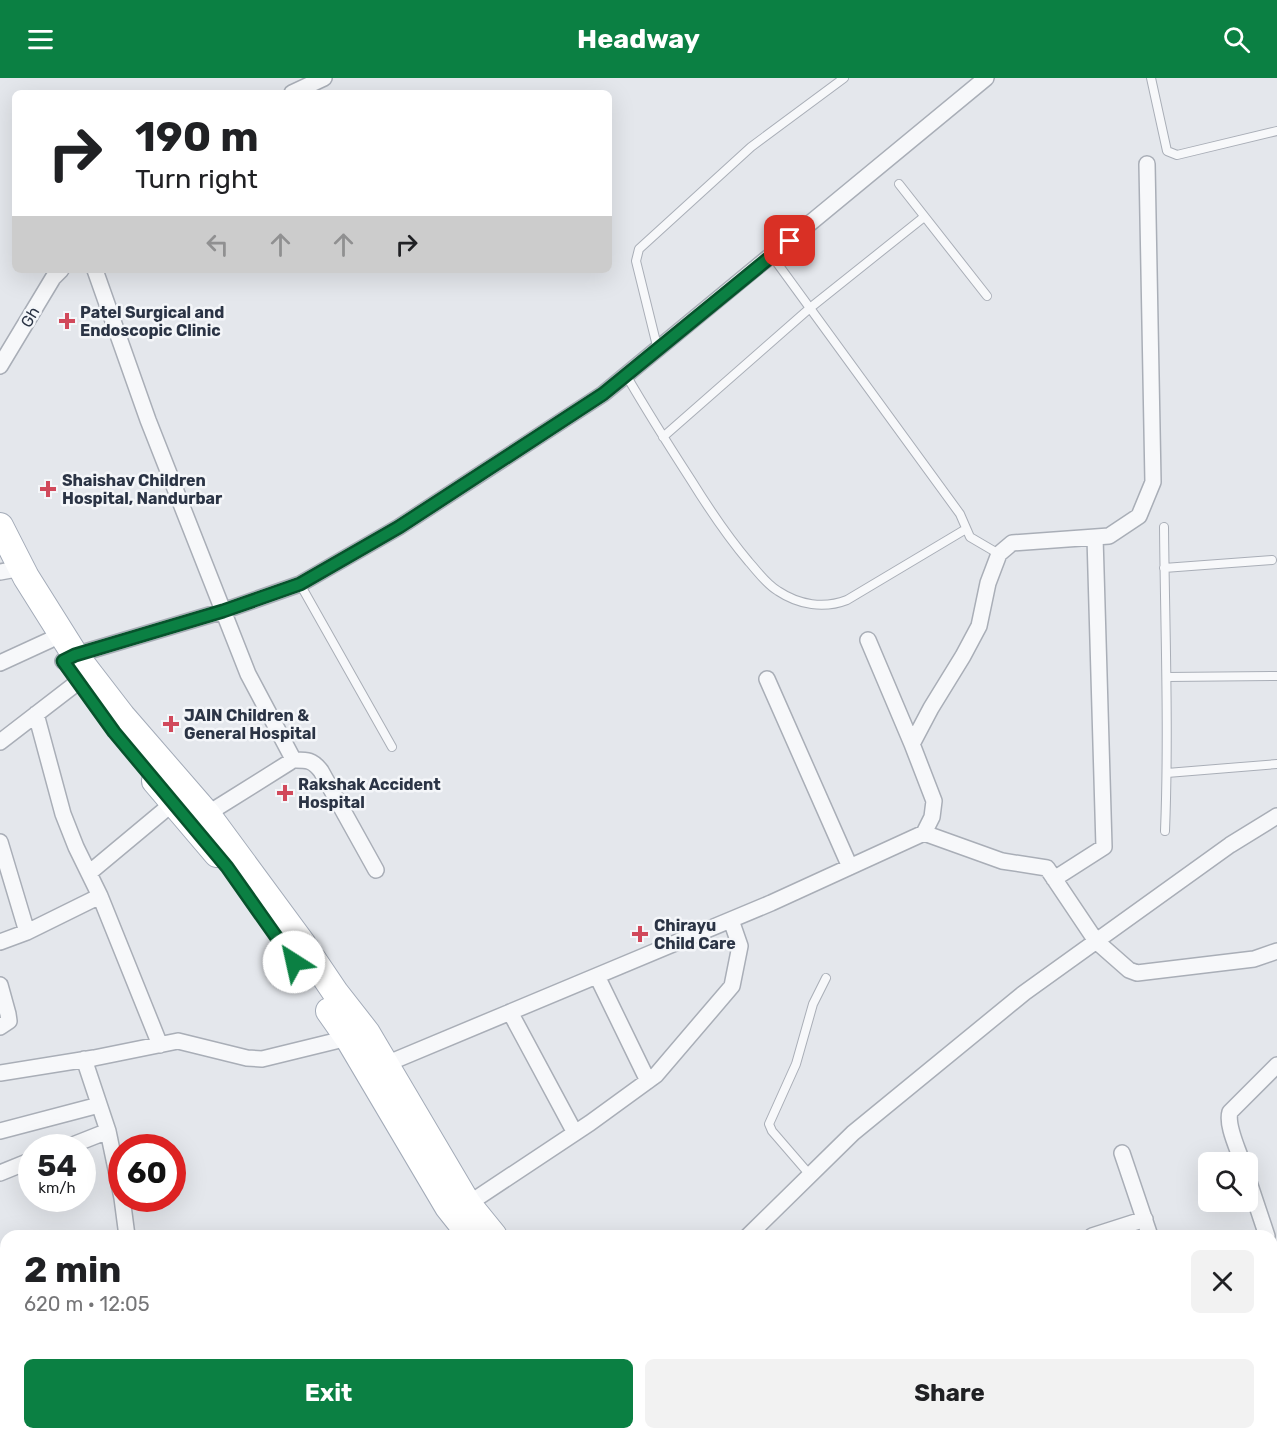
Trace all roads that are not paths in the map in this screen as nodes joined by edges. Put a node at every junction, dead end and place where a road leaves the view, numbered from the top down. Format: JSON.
{"nodes":[{"id":1,"x":324,"y":78,"type":"edge"},
{"id":2,"x":844,"y":78,"type":"edge"},
{"id":3,"x":986,"y":78,"type":"edge"},
{"id":4,"x":1151,"y":78,"type":"edge"},
{"id":5,"x":298,"y":90,"type":"edge"},
{"id":6,"x":1277,"y":131,"type":"edge"},
{"id":7,"x":1147,"y":164,"type":"dead end"},
{"id":8,"x":899,"y":184,"type":"dead end"},
{"id":9,"x":924,"y":217,"type":"junction"},
{"id":10,"x":772,"y":256,"type":"junction"},
{"id":11,"x":58,"y":273,"type":"edge"},
{"id":12,"x":96,"y":273,"type":"edge"},
{"id":13,"x":987,"y":296,"type":"dead end"},
{"id":14,"x":810,"y":308,"type":"junction"},
{"id":15,"x":658,"y":350,"type":"junction"},
{"id":16,"x":0,"y":366,"type":"edge"},
{"id":17,"x":626,"y":375,"type":"junction"},
{"id":18,"x":663,"y":437,"type":"junction"},
{"id":19,"x":0,"y":527,"type":"edge"},
{"id":20,"x":1164,"y":527,"type":"dead end"},
{"id":21,"x":966,"y":529,"type":"junction"},
{"id":22,"x":1095,"y":537,"type":"junction"},
{"id":23,"x":999,"y":554,"type":"junction"},
{"id":24,"x":1272,"y":560,"type":"dead end"},
{"id":25,"x":1164,"y":568,"type":"junction"},
{"id":26,"x":6,"y":569,"type":"edge"},
{"id":27,"x":300,"y":584,"type":"junction"},
{"id":28,"x":223,"y":611,"type":"junction"},
{"id":29,"x":868,"y":640,"type":"dead end"},
{"id":30,"x":0,"y":663,"type":"edge"},
{"id":31,"x":71,"y":663,"type":"junction"},
{"id":32,"x":1277,"y":676,"type":"edge"},
{"id":33,"x":1167,"y":677,"type":"junction"},
{"id":34,"x":766,"y":679,"type":"dead end"},
{"id":35,"x":36,"y":714,"type":"junction"},
{"id":36,"x":0,"y":742,"type":"edge"},
{"id":37,"x":912,"y":744,"type":"junction"},
{"id":38,"x":393,"y":747,"type":"dead end"},
{"id":39,"x":292,"y":760,"type":"junction"},
{"id":40,"x":1277,"y":764,"type":"edge"},
{"id":41,"x":1167,"y":773,"type":"junction"},
{"id":42,"x":173,"y":803,"type":"junction"},
{"id":43,"x":207,"y":814,"type":"junction"},
{"id":44,"x":1277,"y":816,"type":"edge"},
{"id":45,"x":1165,"y":831,"type":"dead end"},
{"id":46,"x":924,"y":833,"type":"junction"},
{"id":47,"x":0,"y":842,"type":"edge"},
{"id":48,"x":850,"y":867,"type":"junction"},
{"id":49,"x":376,"y":870,"type":"dead end"},
{"id":50,"x":89,"y":873,"type":"junction"},
{"id":51,"x":1054,"y":879,"type":"junction"},
{"id":52,"x":100,"y":896,"type":"junction"},
{"id":53,"x":731,"y":920,"type":"junction"},
{"id":54,"x":27,"y":932,"type":"junction"},
{"id":55,"x":1096,"y":941,"type":"junction"},
{"id":56,"x":0,"y":942,"type":"edge"},
{"id":57,"x":1277,"y":951,"type":"edge"},
{"id":58,"x":597,"y":976,"type":"junction"},
{"id":59,"x":826,"y":978,"type":"dead end"},
{"id":60,"x":0,"y":985,"type":"edge"},
{"id":61,"x":510,"y":1012,"type":"junction"},
{"id":62,"x":0,"y":1027,"type":"edge"},
{"id":63,"x":357,"y":1036,"type":"junction"},
{"id":64,"x":160,"y":1045,"type":"junction"},
{"id":65,"x":84,"y":1059,"type":"junction"},
{"id":66,"x":386,"y":1064,"type":"junction"},
{"id":67,"x":1277,"y":1065,"type":"edge"},
{"id":68,"x":0,"y":1074,"type":"edge"},
{"id":69,"x":648,"y":1081,"type":"junction"},
{"id":70,"x":99,"y":1105,"type":"junction"},
{"id":71,"x":0,"y":1131,"type":"edge"},
{"id":72,"x":108,"y":1131,"type":"junction"},
{"id":73,"x":575,"y":1133,"type":"junction"},
{"id":74,"x":109,"y":1134,"type":"edge"},
{"id":75,"x":96,"y":1136,"type":"edge"},
{"id":76,"x":1239,"y":1152,"type":"edge"},
{"id":77,"x":1122,"y":1153,"type":"dead end"},
{"id":78,"x":18,"y":1166,"type":"edge"},
{"id":79,"x":0,"y":1173,"type":"edge"},
{"id":80,"x":810,"y":1175,"type":"junction"},
{"id":81,"x":468,"y":1204,"type":"junction"},
{"id":82,"x":1258,"y":1209,"type":"edge"},
{"id":83,"x":124,"y":1212,"type":"edge"},
{"id":84,"x":1145,"y":1219,"type":"junction"},
{"id":85,"x":126,"y":1230,"type":"edge"},
{"id":86,"x":466,"y":1230,"type":"edge"},
{"id":87,"x":489,"y":1230,"type":"edge"},
{"id":88,"x":754,"y":1230,"type":"edge"},
{"id":89,"x":1111,"y":1230,"type":"edge"},
{"id":90,"x":1148,"y":1230,"type":"edge"},
{"id":91,"x":1265,"y":1230,"type":"edge"}],
"edges":[{"from":1,"to":5,"type":"street"},
{"from":2,"to":15,"type":"lane"},
{"from":3,"to":10,"type":"street"},
{"from":4,"to":6,"type":"lane"},
{"from":7,"to":22,"type":"street"},
{"from":8,"to":9,"type":"lane"},
{"from":9,"to":13,"type":"lane"},
{"from":9,"to":14,"type":"lane"},
{"from":10,"to":14,"type":"lane"},
{"from":10,"to":15,"type":"street"},
{"from":11,"to":16,"type":"street","name":"Gh"},
{"from":12,"to":28,"type":"street"},
{"from":14,"to":18,"type":"lane"},
{"from":14,"to":21,"type":"lane"},
{"from":15,"to":17,"type":"street"},
{"from":17,"to":18,"type":"lane"},
{"from":17,"to":27,"type":"street"},
{"from":18,"to":21,"type":"lane"},
{"from":19,"to":26,"type":"main road"},
{"from":20,"to":25,"type":"lane"},
{"from":21,"to":23,"type":"lane"},
{"from":22,"to":23,"type":"street"},
{"from":22,"to":51,"type":"street"},
{"from":23,"to":37,"type":"street"},
{"from":24,"to":25,"type":"lane"},
{"from":25,"to":33,"type":"lane"},
{"from":26,"to":31,"type":"main road"},
{"from":27,"to":28,"type":"street"},
{"from":27,"to":38,"type":"lane"},
{"from":28,"to":31,"type":"street"},
{"from":28,"to":39,"type":"street"},
{"from":29,"to":37,"type":"street"},
{"from":30,"to":31,"type":"street"},
{"from":31,"to":35,"type":"street"},
{"from":31,"to":42,"type":"main road"},
{"from":31,"to":43,"type":"main road"},
{"from":32,"to":33,"type":"lane"},
{"from":33,"to":41,"type":"lane"},
{"from":34,"to":48,"type":"street"},
{"from":35,"to":36,"type":"street"},
{"from":35,"to":50,"type":"street"},
{"from":37,"to":46,"type":"street"},
{"from":39,"to":43,"type":"street"},
{"from":39,"to":49,"type":"street"},
{"from":40,"to":41,"type":"lane"},
{"from":41,"to":45,"type":"lane"},
{"from":42,"to":50,"type":"street"},
{"from":42,"to":63,"type":"main road"},
{"from":43,"to":63,"type":"main road"},
{"from":44,"to":55,"type":"street"},
{"from":46,"to":48,"type":"street"},
{"from":46,"to":51,"type":"street"},
{"from":47,"to":54,"type":"street"},
{"from":48,"to":53,"type":"street"},
{"from":50,"to":52,"type":"street"},
{"from":51,"to":55,"type":"street"},
{"from":52,"to":54,"type":"street"},
{"from":52,"to":64,"type":"street"},
{"from":53,"to":58,"type":"street"},
{"from":53,"to":69,"type":"street"},
{"from":54,"to":56,"type":"street"},
{"from":55,"to":57,"type":"street"},
{"from":55,"to":80,"type":"street"},
{"from":58,"to":61,"type":"street"},
{"from":58,"to":69,"type":"street"},
{"from":59,"to":80,"type":"lane"},
{"from":60,"to":62,"type":"street"},
{"from":61,"to":66,"type":"street"},
{"from":61,"to":73,"type":"street"},
{"from":63,"to":64,"type":"street"},
{"from":63,"to":66,"type":"main road"},
{"from":63,"to":86,"type":"main road"},
{"from":64,"to":65,"type":"street"},
{"from":65,"to":68,"type":"street"},
{"from":65,"to":70,"type":"street"},
{"from":66,"to":81,"type":"main road"},
{"from":67,"to":76,"type":"street"},
{"from":69,"to":73,"type":"street"},
{"from":70,"to":71,"type":"street"},
{"from":70,"to":72,"type":"street"},
{"from":72,"to":74,"type":"street"},
{"from":72,"to":75,"type":"street"},
{"from":73,"to":81,"type":"street"},
{"from":77,"to":84,"type":"street"},
{"from":78,"to":79,"type":"street"},
{"from":80,"to":88,"type":"street"},
{"from":81,"to":87,"type":"main road"},
{"from":82,"to":91,"type":"street"},
{"from":83,"to":85,"type":"street"},
{"from":84,"to":89,"type":"street"},
{"from":84,"to":90,"type":"street"}]}
